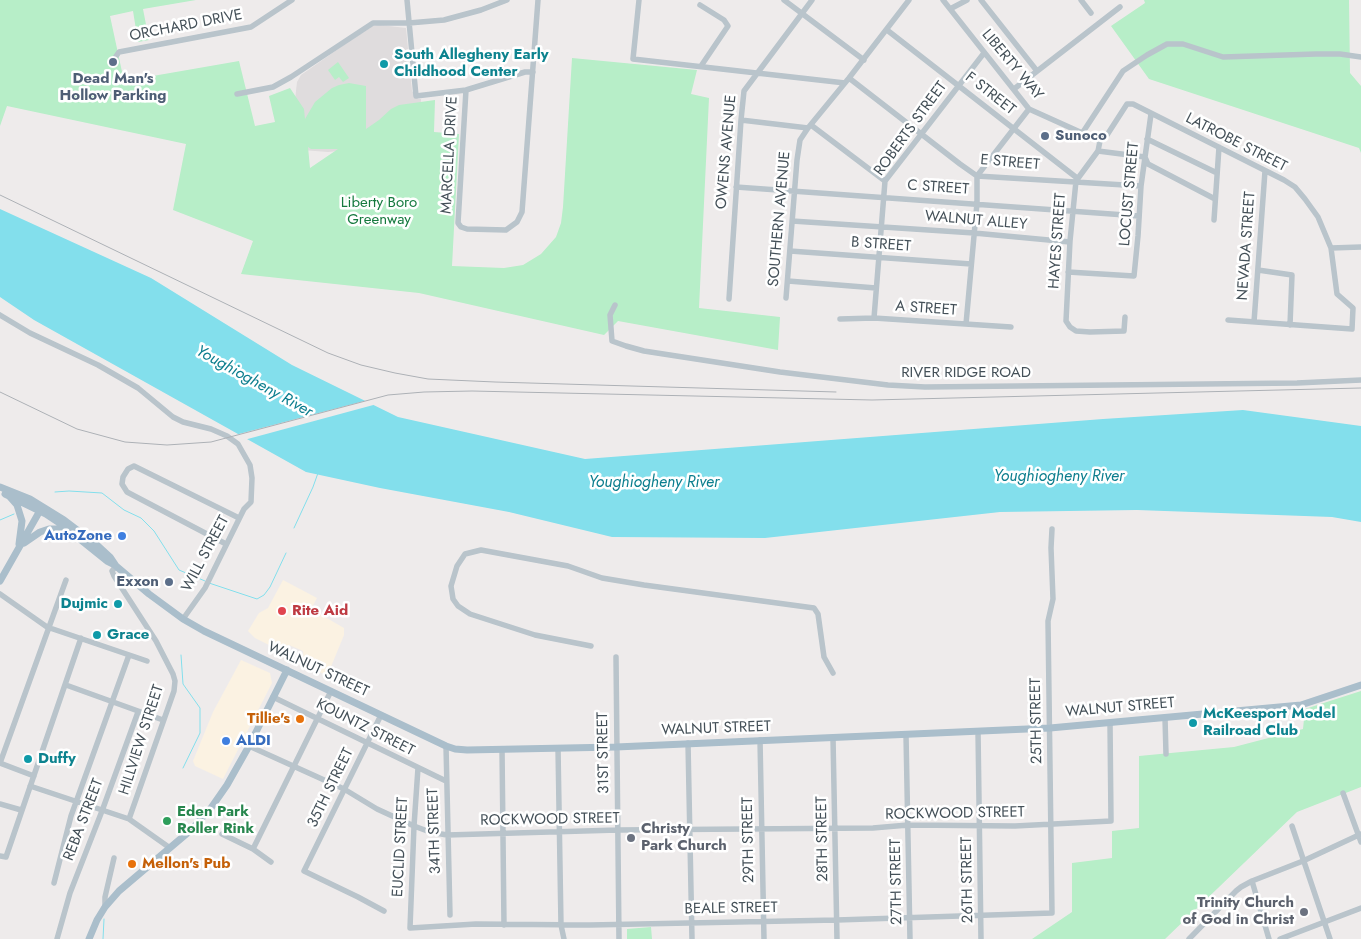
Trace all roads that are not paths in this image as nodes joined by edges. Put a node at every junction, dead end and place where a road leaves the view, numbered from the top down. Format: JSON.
{"nodes":[{"id":1,"x":292,"y":0,"type":"edge"},
{"id":2,"x":406,"y":0,"type":"edge"},
{"id":3,"x":507,"y":0,"type":"edge"},
{"id":4,"x":538,"y":0,"type":"edge"},
{"id":5,"x":639,"y":0,"type":"edge"},
{"id":6,"x":784,"y":0,"type":"edge"},
{"id":7,"x":812,"y":0,"type":"edge"},
{"id":8,"x":909,"y":0,"type":"edge"},
{"id":9,"x":943,"y":0,"type":"edge"},
{"id":10,"x":967,"y":0,"type":"edge"},
{"id":11,"x":981,"y":0,"type":"edge"},
{"id":12,"x":1081,"y":0,"type":"edge"},
{"id":13,"x":700,"y":5,"type":"dead end"},
{"id":14,"x":1120,"y":7,"type":"dead end"},
{"id":15,"x":950,"y":9,"type":"junction"},
{"id":16,"x":802,"y":13,"type":"junction"},
{"id":17,"x":1091,"y":13,"type":"dead end"},
{"id":18,"x":409,"y":23,"type":"junction"},
{"id":19,"x":887,"y":30,"type":"junction"},
{"id":20,"x":984,"y":53,"type":"junction"},
{"id":21,"x":1360,"y":58,"type":"edge"},
{"id":22,"x":864,"y":60,"type":"junction"},
{"id":23,"x":112,"y":62,"type":"dead end"},
{"id":24,"x":701,"y":66,"type":"junction"},
{"id":25,"x":1037,"y":71,"type":"junction"},
{"id":26,"x":533,"y":72,"type":"junction"},
{"id":27,"x":758,"y":72,"type":"junction"},
{"id":28,"x":847,"y":80,"type":"junction"},
{"id":29,"x":958,"y":86,"type":"junction"},
{"id":30,"x":1014,"y":89,"type":"junction"},
{"id":31,"x":466,"y":90,"type":"junction"},
{"id":32,"x":236,"y":94,"type":"dead end"},
{"id":33,"x":1029,"y":109,"type":"junction"},
{"id":34,"x":1151,"y":114,"type":"junction"},
{"id":35,"x":740,"y":120,"type":"junction"},
{"id":36,"x":810,"y":126,"type":"junction"},
{"id":37,"x":1014,"y":129,"type":"junction"},
{"id":38,"x":1083,"y":132,"type":"junction"},
{"id":39,"x":921,"y":133,"type":"junction"},
{"id":40,"x":1147,"y":139,"type":"junction"},
{"id":41,"x":1100,"y":141,"type":"junction"},
{"id":42,"x":1219,"y":147,"type":"junction"},
{"id":43,"x":1098,"y":151,"type":"junction"},
{"id":44,"x":1145,"y":157,"type":"junction"},
{"id":45,"x":1265,"y":171,"type":"junction"},
{"id":46,"x":1217,"y":173,"type":"junction"},
{"id":47,"x":977,"y":176,"type":"junction"},
{"id":48,"x":1076,"y":179,"type":"junction"},
{"id":49,"x":885,"y":181,"type":"junction"},
{"id":50,"x":1141,"y":186,"type":"junction"},
{"id":51,"x":736,"y":187,"type":"junction"},
{"id":52,"x":794,"y":192,"type":"junction"},
{"id":53,"x":883,"y":197,"type":"junction"},
{"id":54,"x":1215,"y":199,"type":"junction"},
{"id":55,"x":977,"y":203,"type":"junction"},
{"id":56,"x":1073,"y":210,"type":"junction"},
{"id":57,"x":1139,"y":216,"type":"junction"},
{"id":58,"x":1214,"y":220,"type":"dead end"},
{"id":59,"x":792,"y":221,"type":"junction"},
{"id":60,"x":880,"y":227,"type":"junction"},
{"id":61,"x":974,"y":233,"type":"junction"},
{"id":62,"x":1070,"y":242,"type":"junction"},
{"id":63,"x":1361,"y":247,"type":"edge"},
{"id":64,"x":1331,"y":248,"type":"junction"},
{"id":65,"x":790,"y":251,"type":"junction"},
{"id":66,"x":878,"y":258,"type":"junction"},
{"id":67,"x":971,"y":264,"type":"junction"},
{"id":68,"x":1258,"y":270,"type":"junction"},
{"id":69,"x":1068,"y":272,"type":"junction"},
{"id":70,"x":788,"y":281,"type":"junction"},
{"id":71,"x":876,"y":288,"type":"junction"},
{"id":72,"x":786,"y":298,"type":"dead end"},
{"id":73,"x":729,"y":299,"type":"dead end"},
{"id":74,"x":615,"y":305,"type":"dead end"},
{"id":75,"x":0,"y":315,"type":"edge"},
{"id":76,"x":1125,"y":317,"type":"dead end"},
{"id":77,"x":874,"y":318,"type":"junction"},
{"id":78,"x":840,"y":319,"type":"dead end"},
{"id":79,"x":1228,"y":320,"type":"dead end"},
{"id":80,"x":1254,"y":322,"type":"junction"},
{"id":81,"x":966,"y":324,"type":"junction"},
{"id":82,"x":1290,"y":325,"type":"junction"},
{"id":83,"x":1011,"y":328,"type":"dead end"},
{"id":84,"x":1361,"y":380,"type":"edge"},
{"id":85,"x":0,"y":487,"type":"edge"},
{"id":86,"x":3,"y":493,"type":"edge"},
{"id":87,"x":41,"y":509,"type":"junction"},
{"id":88,"x":239,"y":518,"type":"junction"},
{"id":89,"x":1052,"y":529,"type":"dead end"},
{"id":90,"x":72,"y":532,"type":"junction"},
{"id":91,"x":226,"y":544,"type":"junction"},
{"id":92,"x":18,"y":548,"type":"junction"},
{"id":93,"x":116,"y":566,"type":"junction"},
{"id":94,"x":66,"y":580,"type":"dead end"},
{"id":95,"x":0,"y":581,"type":"edge"},
{"id":96,"x":0,"y":594,"type":"edge"},
{"id":97,"x":183,"y":619,"type":"junction"},
{"id":98,"x":48,"y":627,"type":"junction"},
{"id":99,"x":82,"y":638,"type":"junction"},
{"id":100,"x":591,"y":646,"type":"dead end"},
{"id":101,"x":129,"y":655,"type":"junction"},
{"id":102,"x":616,"y":657,"type":"dead end"},
{"id":103,"x":147,"y":661,"type":"dead end"},
{"id":104,"x":287,"y":670,"type":"junction"},
{"id":105,"x":833,"y":673,"type":"dead end"},
{"id":106,"x":1361,"y":685,"type":"edge"},
{"id":107,"x":66,"y":686,"type":"junction"},
{"id":108,"x":331,"y":690,"type":"junction"},
{"id":109,"x":274,"y":697,"type":"junction"},
{"id":110,"x":112,"y":702,"type":"junction"},
{"id":111,"x":138,"y":712,"type":"junction"},
{"id":112,"x":381,"y":715,"type":"junction"},
{"id":113,"x":318,"y":717,"type":"junction"},
{"id":114,"x":1165,"y":718,"type":"junction"},
{"id":115,"x":163,"y":720,"type":"junction"},
{"id":116,"x":1110,"y":723,"type":"junction"},
{"id":117,"x":1050,"y":728,"type":"junction"},
{"id":118,"x":978,"y":731,"type":"junction"},
{"id":119,"x":906,"y":734,"type":"junction"},
{"id":120,"x":834,"y":738,"type":"junction"},
{"id":121,"x":760,"y":740,"type":"junction"},
{"id":122,"x":368,"y":743,"type":"junction"},
{"id":123,"x":688,"y":743,"type":"junction"},
{"id":124,"x":250,"y":746,"type":"junction"},
{"id":125,"x":446,"y":746,"type":"junction"},
{"id":126,"x":616,"y":747,"type":"junction"},
{"id":127,"x":558,"y":748,"type":"junction"},
{"id":128,"x":502,"y":749,"type":"junction"},
{"id":129,"x":1166,"y":754,"type":"dead end"},
{"id":130,"x":0,"y":763,"type":"edge"},
{"id":131,"x":293,"y":766,"type":"junction"},
{"id":132,"x":418,"y":768,"type":"junction"},
{"id":133,"x":34,"y":776,"type":"junction"},
{"id":134,"x":446,"y":781,"type":"junction"},
{"id":135,"x":30,"y":786,"type":"junction"},
{"id":136,"x":344,"y":789,"type":"junction"},
{"id":137,"x":1343,"y":793,"type":"dead end"},
{"id":138,"x":76,"y":801,"type":"junction"},
{"id":139,"x":0,"y":804,"type":"edge"},
{"id":140,"x":21,"y":810,"type":"junction"},
{"id":141,"x":102,"y":811,"type":"junction"},
{"id":142,"x":129,"y":819,"type":"junction"},
{"id":143,"x":1050,"y":824,"type":"junction"},
{"id":144,"x":414,"y":826,"type":"junction"},
{"id":145,"x":908,"y":826,"type":"junction"},
{"id":146,"x":980,"y":826,"type":"junction"},
{"id":147,"x":1292,"y":826,"type":"dead end"},
{"id":148,"x":835,"y":828,"type":"junction"},
{"id":149,"x":761,"y":829,"type":"junction"},
{"id":150,"x":618,"y":830,"type":"junction"},
{"id":151,"x":690,"y":831,"type":"junction"},
{"id":152,"x":559,"y":832,"type":"junction"},
{"id":153,"x":222,"y":834,"type":"dead end"},
{"id":154,"x":504,"y":834,"type":"junction"},
{"id":155,"x":447,"y":835,"type":"junction"},
{"id":156,"x":1360,"y":835,"type":"edge"},
{"id":157,"x":1361,"y":842,"type":"edge"},
{"id":158,"x":170,"y":848,"type":"junction"},
{"id":159,"x":253,"y":848,"type":"junction"},
{"id":160,"x":3,"y":856,"type":"edge"},
{"id":161,"x":114,"y":858,"type":"dead end"},
{"id":162,"x":1302,"y":861,"type":"junction"},
{"id":163,"x":271,"y":862,"type":"dead end"},
{"id":164,"x":1252,"y":881,"type":"junction"},
{"id":165,"x":54,"y":883,"type":"dead end"},
{"id":166,"x":105,"y":907,"type":"junction"},
{"id":167,"x":1361,"y":908,"type":"edge"},
{"id":168,"x":384,"y":911,"type":"dead end"},
{"id":169,"x":1052,"y":913,"type":"joint"},
{"id":170,"x":450,"y":915,"type":"dead end"},
{"id":171,"x":981,"y":917,"type":"junction"},
{"id":172,"x":910,"y":918,"type":"junction"},
{"id":173,"x":837,"y":920,"type":"junction"},
{"id":174,"x":764,"y":921,"type":"junction"},
{"id":175,"x":692,"y":922,"type":"junction"},
{"id":176,"x":1325,"y":922,"type":"junction"},
{"id":177,"x":618,"y":924,"type":"junction"},
{"id":178,"x":504,"y":925,"type":"junction"},
{"id":179,"x":561,"y":925,"type":"junction"},
{"id":180,"x":410,"y":928,"type":"joint"},
{"id":181,"x":57,"y":939,"type":"edge"},
{"id":182,"x":89,"y":939,"type":"edge"},
{"id":183,"x":564,"y":939,"type":"edge"},
{"id":184,"x":619,"y":939,"type":"edge"},
{"id":185,"x":692,"y":939,"type":"edge"},
{"id":186,"x":764,"y":939,"type":"edge"},
{"id":187,"x":837,"y":939,"type":"edge"},
{"id":188,"x":910,"y":939,"type":"edge"},
{"id":189,"x":981,"y":939,"type":"edge"},
{"id":190,"x":1189,"y":939,"type":"edge"},
{"id":191,"x":1269,"y":939,"type":"edge"},
{"id":192,"x":1280,"y":939,"type":"edge"},
{"id":193,"x":1330,"y":939,"type":"edge"}],
"edges":[{"from":1,"to":23,"type":"street","name":"ORCHARD DRIVE"},
{"from":2,"to":18,"type":"street"},
{"from":3,"to":18,"type":"street"},
{"from":4,"to":26,"type":"street"},
{"from":5,"to":24,"type":"street"},
{"from":6,"to":16,"type":"street"},
{"from":7,"to":16,"type":"street","name":"OWENS AVENUE"},
{"from":8,"to":19,"type":"street","name":"SOUTHERN AVENUE"},
{"from":9,"to":15,"type":"street","name":"LIBERTY WAY"},
{"from":10,"to":15,"type":"street"},
{"from":11,"to":25,"type":"street"},
{"from":12,"to":17,"type":"street"},
{"from":13,"to":24,"type":"street"},
{"from":14,"to":25,"type":"street"},
{"from":15,"to":20,"type":"street","name":"LIBERTY WAY"},
{"from":16,"to":22,"type":"street"},
{"from":16,"to":27,"type":"street","name":"OWENS AVENUE"},
{"from":18,"to":31,"type":"street"},
{"from":18,"to":32,"type":"street"},
{"from":19,"to":22,"type":"street","name":"SOUTHERN AVENUE"},
{"from":19,"to":29,"type":"street","name":"F STREET"},
{"from":20,"to":29,"type":"street","name":"ROBERTS STREET"},
{"from":20,"to":30,"type":"street","name":"LIBERTY WAY"},
{"from":21,"to":38,"type":"street"},
{"from":22,"to":28,"type":"street","name":"SOUTHERN AVENUE"},
{"from":24,"to":27,"type":"street"},
{"from":25,"to":30,"type":"street"},
{"from":26,"to":31,"type":"street"},
{"from":26,"to":31,"type":"street","name":"MARCELLA DRIVE"},
{"from":27,"to":28,"type":"street"},
{"from":27,"to":35,"type":"street","name":"OWENS AVENUE"},
{"from":28,"to":36,"type":"street","name":"SOUTHERN AVENUE"},
{"from":28,"to":39,"type":"street","name":"E STREET"},
{"from":29,"to":37,"type":"street","name":"F STREET"},
{"from":29,"to":39,"type":"street","name":"ROBERTS STREET"},
{"from":30,"to":33,"type":"street","name":"LIBERTY WAY"},
{"from":33,"to":37,"type":"street"},
{"from":33,"to":38,"type":"street","name":"LIBERTY WAY"},
{"from":34,"to":40,"type":"street","name":"LOCUST STREET"},
{"from":34,"to":41,"type":"street","name":"LATROBE STREET"},
{"from":34,"to":42,"type":"street","name":"LATROBE STREET"},
{"from":35,"to":36,"type":"street"},
{"from":35,"to":51,"type":"street","name":"OWENS AVENUE"},
{"from":36,"to":49,"type":"street"},
{"from":36,"to":52,"type":"street","name":"SOUTHERN AVENUE"},
{"from":37,"to":47,"type":"street"},
{"from":37,"to":48,"type":"street","name":"F STREET"},
{"from":38,"to":41,"type":"street"},
{"from":39,"to":47,"type":"street","name":"E STREET"},
{"from":39,"to":49,"type":"street","name":"ROBERTS STREET"},
{"from":40,"to":44,"type":"street","name":"LOCUST STREET"},
{"from":40,"to":46,"type":"street"},
{"from":41,"to":43,"type":"street","name":"HAYES STREET"},
{"from":42,"to":45,"type":"street","name":"LATROBE STREET"},
{"from":42,"to":46,"type":"street"},
{"from":43,"to":44,"type":"street"},
{"from":43,"to":48,"type":"street","name":"HAYES STREET"},
{"from":44,"to":50,"type":"street","name":"LOCUST STREET"},
{"from":44,"to":54,"type":"street"},
{"from":45,"to":64,"type":"street","name":"LATROBE STREET"},
{"from":45,"to":68,"type":"street","name":"NEVADA STREET"},
{"from":46,"to":54,"type":"street"},
{"from":47,"to":48,"type":"street","name":"E STREET"},
{"from":47,"to":55,"type":"street"},
{"from":48,"to":50,"type":"street","name":"E STREET"},
{"from":48,"to":56,"type":"street","name":"HAYES STREET"},
{"from":49,"to":53,"type":"street","name":"ROBERTS STREET"},
{"from":50,"to":57,"type":"street","name":"LOCUST STREET"},
{"from":51,"to":52,"type":"street","name":"C STREET"},
{"from":51,"to":73,"type":"street","name":"OWENS AVENUE"},
{"from":52,"to":53,"type":"street","name":"C STREET"},
{"from":52,"to":59,"type":"street","name":"SOUTHERN AVENUE"},
{"from":53,"to":55,"type":"street","name":"C STREET"},
{"from":53,"to":60,"type":"street","name":"ROBERTS STREET"},
{"from":54,"to":58,"type":"street"},
{"from":55,"to":56,"type":"street","name":"C STREET"},
{"from":55,"to":61,"type":"street"},
{"from":56,"to":57,"type":"street","name":"C STREET"},
{"from":56,"to":62,"type":"street","name":"HAYES STREET"},
{"from":57,"to":69,"type":"street","name":"LOCUST STREET"},
{"from":59,"to":60,"type":"street","name":"WALNUT ALLEY"},
{"from":59,"to":65,"type":"street","name":"SOUTHERN AVENUE"},
{"from":60,"to":61,"type":"street","name":"WALNUT ALLEY"},
{"from":60,"to":66,"type":"street","name":"ROBERTS STREET"},
{"from":61,"to":62,"type":"street","name":"WALNUT ALLEY"},
{"from":61,"to":67,"type":"street"},
{"from":62,"to":69,"type":"street","name":"HAYES STREET"},
{"from":63,"to":64,"type":"street"},
{"from":64,"to":82,"type":"street","name":"LATROBE STREET"},
{"from":65,"to":66,"type":"street","name":"B STREET"},
{"from":65,"to":70,"type":"street","name":"SOUTHERN AVENUE"},
{"from":66,"to":67,"type":"street","name":"B STREET"},
{"from":66,"to":71,"type":"street","name":"ROBERTS STREET"},
{"from":67,"to":81,"type":"street"},
{"from":68,"to":80,"type":"street","name":"NEVADA STREET"},
{"from":68,"to":82,"type":"street"},
{"from":69,"to":76,"type":"street","name":"HAYES STREET"},
{"from":70,"to":71,"type":"street"},
{"from":70,"to":72,"type":"street","name":"SOUTHERN AVENUE"},
{"from":71,"to":77,"type":"street","name":"ROBERTS STREET"},
{"from":74,"to":84,"type":"street","name":"RIVER RIDGE ROAD"},
{"from":75,"to":88,"type":"street","name":"WILL STREET"},
{"from":77,"to":78,"type":"street","name":"A STREET"},
{"from":77,"to":81,"type":"street","name":"A STREET"},
{"from":79,"to":80,"type":"street"},
{"from":80,"to":82,"type":"street"},
{"from":81,"to":83,"type":"street","name":"A STREET"},
{"from":85,"to":87,"type":"main road","name":"WALNUT STREET"},
{"from":86,"to":87,"type":"main road","name":"WALNUT STREET"},
{"from":86,"to":92,"type":"main road"},
{"from":87,"to":90,"type":"main road","name":"WALNUT STREET"},
{"from":87,"to":92,"type":"main road"},
{"from":87,"to":93,"type":"main road","name":"WALNUT STREET"},
{"from":88,"to":91,"type":"street","name":"WILL STREET"},
{"from":88,"to":91,"type":"street"},
{"from":89,"to":117,"type":"street","name":"25TH STREET"},
{"from":90,"to":92,"type":"main road"},
{"from":90,"to":93,"type":"main road","name":"WALNUT STREET"},
{"from":91,"to":97,"type":"street","name":"WILL STREET"},
{"from":92,"to":95,"type":"main road"},
{"from":93,"to":97,"type":"main road","name":"WALNUT STREET"},
{"from":93,"to":115,"type":"street","name":"HILLVIEW STREET"},
{"from":94,"to":98,"type":"street"},
{"from":96,"to":98,"type":"street"},
{"from":97,"to":104,"type":"main road","name":"WALNUT STREET"},
{"from":98,"to":99,"type":"street"},
{"from":98,"to":130,"type":"street"},
{"from":99,"to":101,"type":"street"},
{"from":99,"to":107,"type":"street"},
{"from":100,"to":105,"type":"street"},
{"from":101,"to":103,"type":"street"},
{"from":101,"to":110,"type":"street"},
{"from":102,"to":126,"type":"street","name":"31ST STREET"},
{"from":104,"to":108,"type":"main road","name":"WALNUT STREET"},
{"from":104,"to":109,"type":"main road"},
{"from":106,"to":114,"type":"main road","name":"WALNUT STREET"},
{"from":107,"to":110,"type":"street"},
{"from":107,"to":133,"type":"street"},
{"from":108,"to":112,"type":"main road","name":"WALNUT STREET"},
{"from":108,"to":113,"type":"street"},
{"from":109,"to":113,"type":"street","name":"KOUNTZ STREET"},
{"from":109,"to":124,"type":"main road"},
{"from":110,"to":111,"type":"street"},
{"from":110,"to":138,"type":"street"},
{"from":111,"to":115,"type":"street"},
{"from":111,"to":141,"type":"street","name":"REBA STREET"},
{"from":112,"to":122,"type":"street","name":"35TH STREET"},
{"from":112,"to":125,"type":"main road","name":"WALNUT STREET"},
{"from":113,"to":122,"type":"street","name":"KOUNTZ STREET"},
{"from":113,"to":131,"type":"street"},
{"from":114,"to":116,"type":"main road","name":"WALNUT STREET"},
{"from":114,"to":129,"type":"street"},
{"from":115,"to":142,"type":"street","name":"HILLVIEW STREET"},
{"from":116,"to":117,"type":"main road","name":"WALNUT STREET"},
{"from":116,"to":143,"type":"street","name":"ROCKWOOD STREET"},
{"from":117,"to":118,"type":"main road","name":"WALNUT STREET"},
{"from":117,"to":143,"type":"street","name":"25TH STREET"},
{"from":118,"to":119,"type":"main road","name":"WALNUT STREET"},
{"from":118,"to":146,"type":"street","name":"26TH STREET"},
{"from":119,"to":120,"type":"main road","name":"WALNUT STREET"},
{"from":119,"to":145,"type":"street","name":"27TH STREET"},
{"from":120,"to":121,"type":"main road","name":"WALNUT STREET"},
{"from":120,"to":148,"type":"street","name":"28TH STREET"},
{"from":121,"to":123,"type":"main road","name":"WALNUT STREET"},
{"from":121,"to":149,"type":"street","name":"29TH STREET"},
{"from":122,"to":132,"type":"street","name":"KOUNTZ STREET"},
{"from":122,"to":136,"type":"street","name":"35TH STREET"},
{"from":123,"to":126,"type":"main road","name":"WALNUT STREET"},
{"from":123,"to":151,"type":"street"},
{"from":124,"to":131,"type":"street","name":"ROCKWOOD STREET"},
{"from":124,"to":158,"type":"main road"},
{"from":125,"to":128,"type":"main road","name":"WALNUT STREET"},
{"from":125,"to":134,"type":"street","name":"34TH STREET"},
{"from":126,"to":127,"type":"main road","name":"WALNUT STREET"},
{"from":126,"to":150,"type":"street","name":"31ST STREET"},
{"from":127,"to":128,"type":"main road","name":"WALNUT STREET"},
{"from":127,"to":152,"type":"street"},
{"from":128,"to":154,"type":"street"},
{"from":130,"to":133,"type":"street"},
{"from":131,"to":136,"type":"street","name":"ROCKWOOD STREET"},
{"from":131,"to":159,"type":"street"},
{"from":132,"to":134,"type":"street","name":"KOUNTZ STREET"},
{"from":132,"to":144,"type":"street","name":"EUCLID STREET"},
{"from":133,"to":135,"type":"street"},
{"from":134,"to":155,"type":"street","name":"34TH STREET"},
{"from":135,"to":138,"type":"street"},
{"from":135,"to":140,"type":"street"},
{"from":136,"to":144,"type":"street","name":"ROCKWOOD STREET"},
{"from":136,"to":168,"type":"street","name":"35TH STREET"},
{"from":137,"to":156,"type":"street"},
{"from":138,"to":141,"type":"street"},
{"from":138,"to":165,"type":"street"},
{"from":139,"to":140,"type":"street"},
{"from":140,"to":160,"type":"street"},
{"from":141,"to":142,"type":"street"},
{"from":141,"to":181,"type":"street","name":"REBA STREET"},
{"from":142,"to":158,"type":"street"},
{"from":143,"to":146,"type":"street","name":"ROCKWOOD STREET"},
{"from":143,"to":169,"type":"street","name":"25TH STREET"},
{"from":144,"to":155,"type":"street","name":"ROCKWOOD STREET"},
{"from":144,"to":180,"type":"street","name":"EUCLID STREET"},
{"from":145,"to":146,"type":"street","name":"ROCKWOOD STREET"},
{"from":145,"to":148,"type":"street","name":"ROCKWOOD STREET"},
{"from":145,"to":172,"type":"street","name":"27TH STREET"},
{"from":146,"to":171,"type":"street","name":"26TH STREET"},
{"from":147,"to":162,"type":"street"},
{"from":148,"to":149,"type":"street","name":"ROCKWOOD STREET"},
{"from":148,"to":173,"type":"street","name":"28TH STREET"},
{"from":149,"to":151,"type":"street","name":"ROCKWOOD STREET"},
{"from":149,"to":174,"type":"street","name":"29TH STREET"},
{"from":150,"to":151,"type":"street","name":"ROCKWOOD STREET"},
{"from":150,"to":152,"type":"street","name":"ROCKWOOD STREET"},
{"from":150,"to":177,"type":"street","name":"31ST STREET"},
{"from":151,"to":175,"type":"street"},
{"from":152,"to":154,"type":"street","name":"ROCKWOOD STREET"},
{"from":152,"to":179,"type":"street"},
{"from":153,"to":159,"type":"street"},
{"from":154,"to":155,"type":"street","name":"ROCKWOOD STREET"},
{"from":154,"to":178,"type":"street"},
{"from":155,"to":170,"type":"street","name":"34TH STREET"},
{"from":156,"to":157,"type":"street"},
{"from":156,"to":162,"type":"street"},
{"from":158,"to":166,"type":"main road"},
{"from":159,"to":163,"type":"street"},
{"from":161,"to":166,"type":"street"},
{"from":162,"to":164,"type":"street"},
{"from":162,"to":176,"type":"street"},
{"from":164,"to":190,"type":"street"},
{"from":164,"to":191,"type":"street"},
{"from":166,"to":182,"type":"main road"},
{"from":167,"to":176,"type":"street"},
{"from":169,"to":171,"type":"street","name":"BEALE STREET"},
{"from":171,"to":172,"type":"street","name":"BEALE STREET"},
{"from":171,"to":189,"type":"street","name":"26TH STREET"},
{"from":172,"to":173,"type":"street","name":"BEALE STREET"},
{"from":172,"to":188,"type":"street","name":"27TH STREET"},
{"from":173,"to":174,"type":"street","name":"BEALE STREET"},
{"from":173,"to":187,"type":"street","name":"28TH STREET"},
{"from":174,"to":175,"type":"street","name":"BEALE STREET"},
{"from":174,"to":186,"type":"street","name":"29TH STREET"},
{"from":175,"to":177,"type":"street","name":"BEALE STREET"},
{"from":175,"to":185,"type":"street"},
{"from":176,"to":192,"type":"street"},
{"from":176,"to":193,"type":"street"},
{"from":177,"to":179,"type":"street","name":"BEALE STREET"},
{"from":177,"to":184,"type":"street","name":"31ST STREET"},
{"from":178,"to":179,"type":"street","name":"BEALE STREET"},
{"from":178,"to":180,"type":"street","name":"BEALE STREET"},
{"from":179,"to":183,"type":"street"}]}
